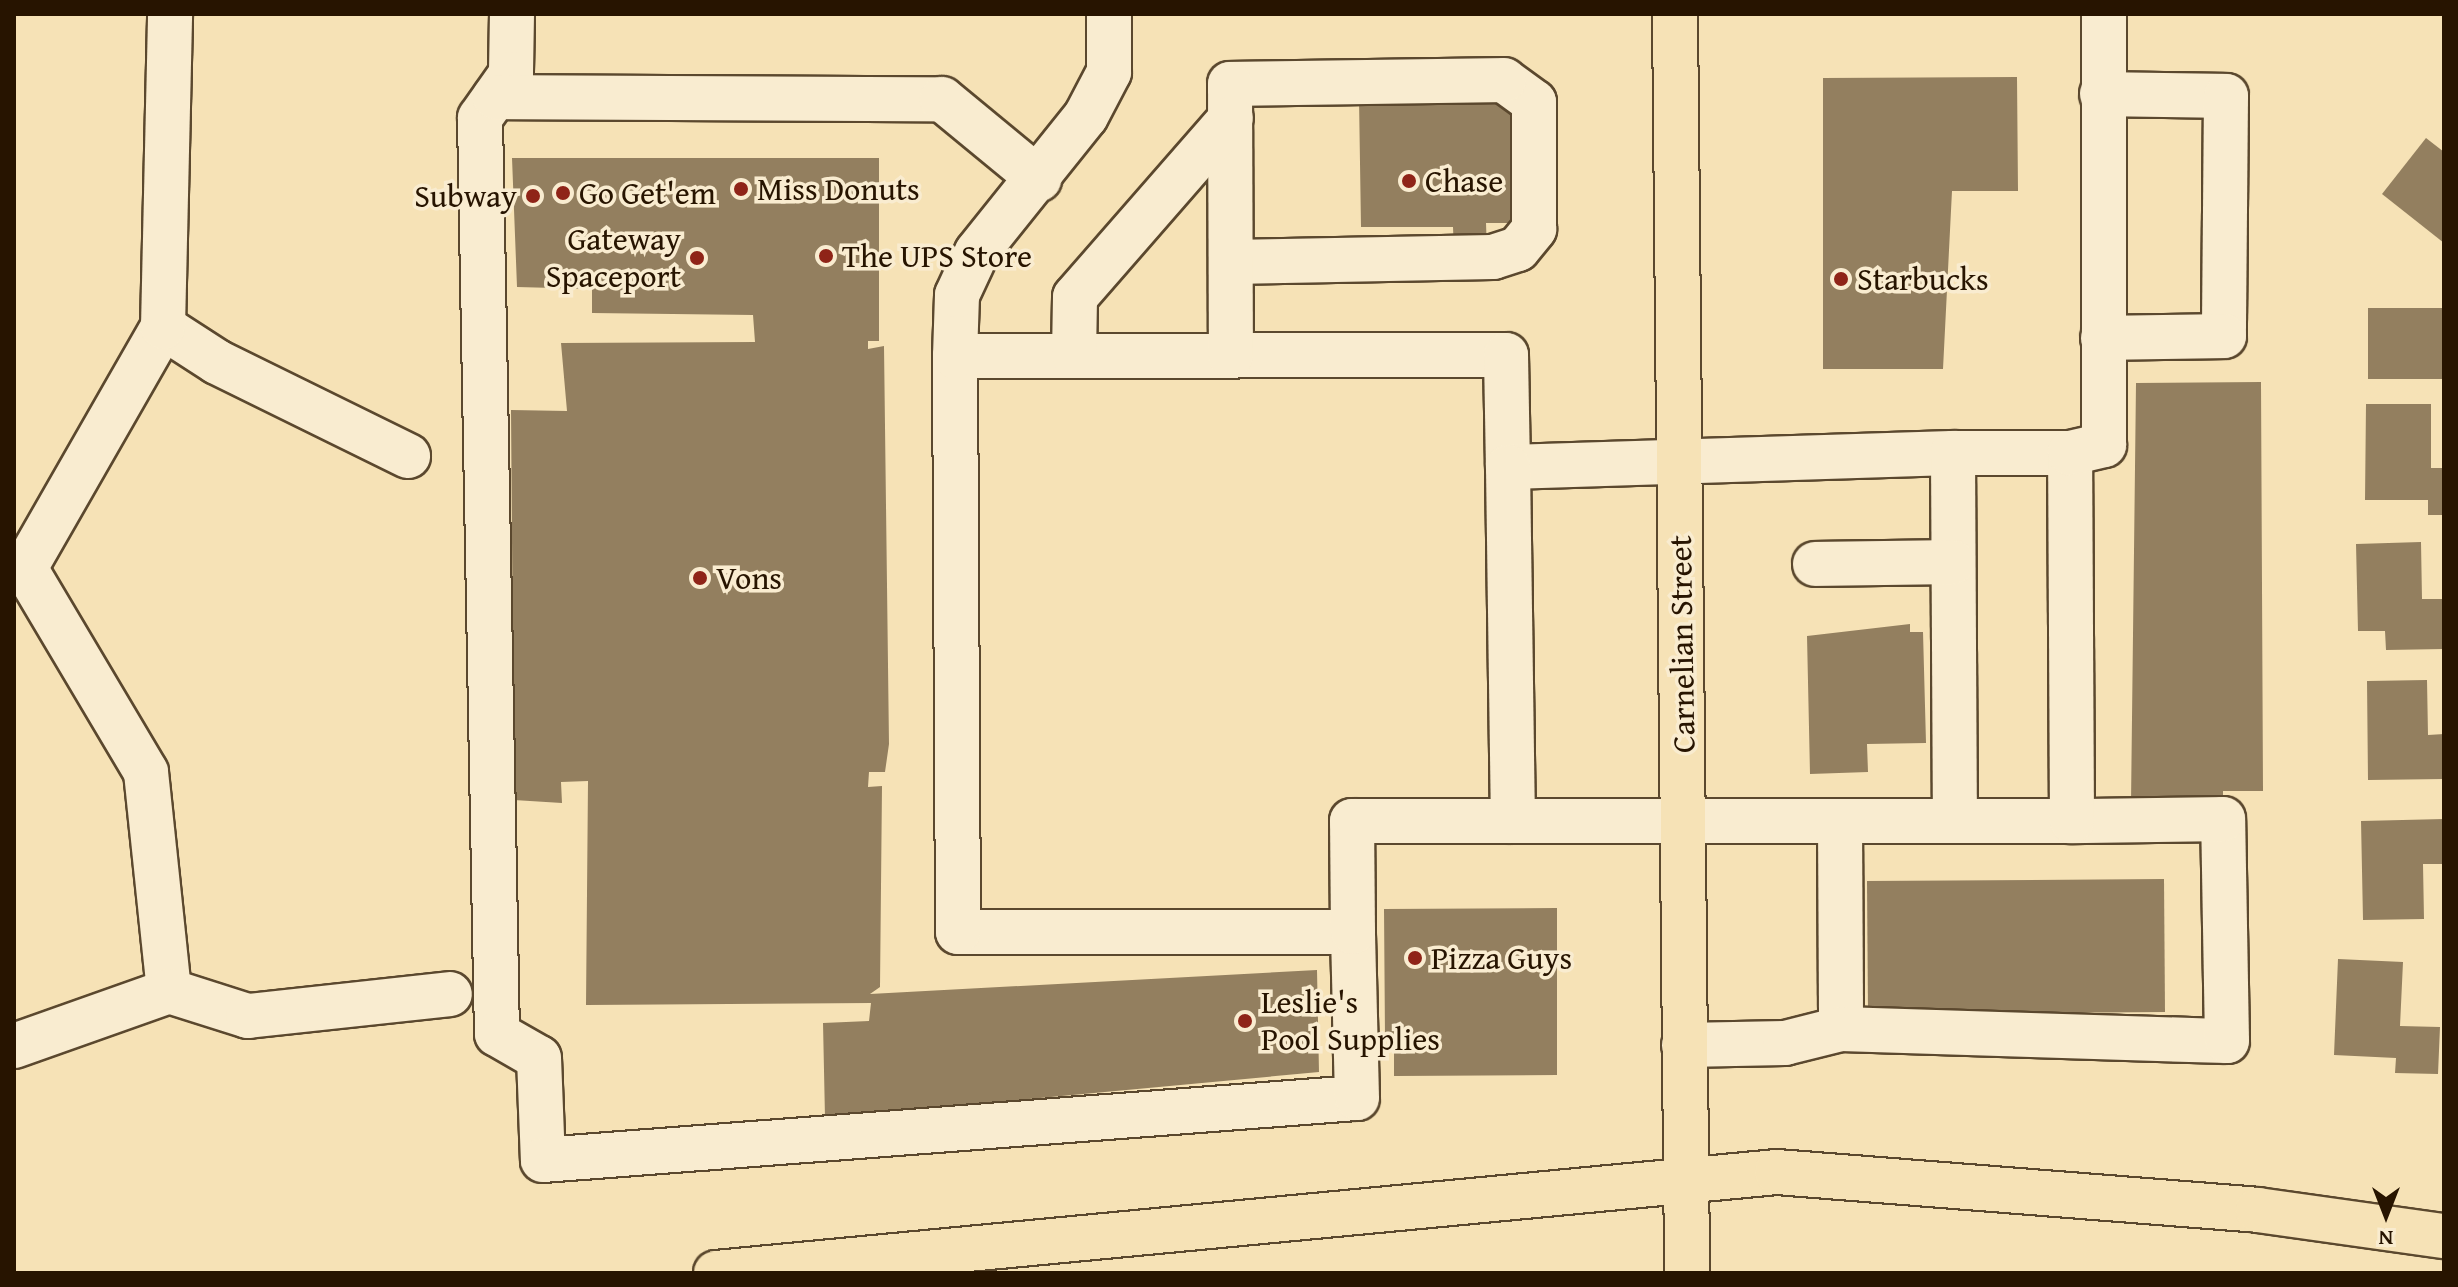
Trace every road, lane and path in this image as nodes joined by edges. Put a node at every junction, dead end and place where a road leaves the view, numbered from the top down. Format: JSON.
{"nodes":[{"id":1,"x":170,"y":14,"type":"edge"},
{"id":2,"x":512,"y":14,"type":"edge"},
{"id":3,"x":1109,"y":14,"type":"edge"},
{"id":4,"x":1675,"y":14,"type":"edge"},
{"id":5,"x":2104,"y":14,"type":"edge"},
{"id":6,"x":2102,"y":94,"type":"junction"},
{"id":7,"x":495,"y":97,"type":"junction"},
{"id":8,"x":1230,"y":101,"type":"junction"},
{"id":9,"x":1039,"y":179,"type":"junction"},
{"id":10,"x":1231,"y":262,"type":"junction"},
{"id":11,"x":163,"y":327,"type":"junction"},
{"id":12,"x":2103,"y":338,"type":"junction"},
{"id":13,"x":1074,"y":355,"type":"junction"},
{"id":14,"x":955,"y":356,"type":"junction"},
{"id":15,"x":1231,"y":356,"type":"junction"},
{"id":16,"x":1953,"y":453,"type":"junction"},
{"id":17,"x":2070,"y":453,"type":"junction"},
{"id":18,"x":408,"y":456,"type":"dead end"},
{"id":19,"x":1679,"y":466,"type":"junction"},
{"id":20,"x":1508,"y":467,"type":"junction"},
{"id":21,"x":1953,"y":562,"type":"junction"},
{"id":22,"x":1815,"y":564,"type":"dead end"},
{"id":23,"x":1685,"y":817,"type":"junction"},
{"id":24,"x":1955,"y":819,"type":"junction"},
{"id":25,"x":1513,"y":821,"type":"junction"},
{"id":26,"x":1840,"y":821,"type":"junction"},
{"id":27,"x":2072,"y":821,"type":"junction"},
{"id":28,"x":1353,"y":932,"type":"junction"},
{"id":29,"x":169,"y":991,"type":"junction"},
{"id":30,"x":450,"y":994,"type":"dead end"},
{"id":31,"x":1841,"y":1029,"type":"junction"},
{"id":32,"x":1684,"y":1045,"type":"junction"},
{"id":33,"x":14,"y":1046,"type":"edge"},
{"id":34,"x":1686,"y":1179,"type":"junction"},
{"id":35,"x":2444,"y":1236,"type":"edge"},
{"id":36,"x":1687,"y":1258,"type":"edge"},
{"id":37,"x":716,"y":1273,"type":"edge"}],
"edges":[{"from":1,"to":11,"type":"lane"},
{"from":2,"to":7,"type":"lane"},
{"from":3,"to":9,"type":"lane"},
{"from":4,"to":19,"type":"main road","name":"Carnelian Street"},
{"from":5,"to":6,"type":"lane"},
{"from":6,"to":12,"type":"lane"},
{"from":6,"to":12,"type":"lane"},
{"from":7,"to":9,"type":"lane"},
{"from":7,"to":28,"type":"lane"},
{"from":8,"to":10,"type":"lane"},
{"from":8,"to":10,"type":"lane"},
{"from":8,"to":13,"type":"lane"},
{"from":9,"to":14,"type":"lane"},
{"from":10,"to":15,"type":"lane"},
{"from":11,"to":18,"type":"lane"},
{"from":11,"to":29,"type":"lane"},
{"from":12,"to":17,"type":"lane"},
{"from":13,"to":14,"type":"lane"},
{"from":13,"to":15,"type":"lane"},
{"from":14,"to":28,"type":"lane"},
{"from":15,"to":20,"type":"lane"},
{"from":16,"to":17,"type":"lane"},
{"from":16,"to":19,"type":"lane"},
{"from":16,"to":21,"type":"lane"},
{"from":17,"to":27,"type":"lane"},
{"from":19,"to":20,"type":"lane"},
{"from":19,"to":23,"type":"main road","name":"Carnelian Street"},
{"from":20,"to":25,"type":"lane"},
{"from":21,"to":22,"type":"lane"},
{"from":21,"to":24,"type":"lane"},
{"from":23,"to":25,"type":"lane"},
{"from":23,"to":26,"type":"lane"},
{"from":23,"to":32,"type":"main road","name":"Carnelian Street"},
{"from":24,"to":26,"type":"lane"},
{"from":24,"to":27,"type":"lane"},
{"from":25,"to":28,"type":"lane"},
{"from":26,"to":31,"type":"lane"},
{"from":27,"to":31,"type":"lane"},
{"from":29,"to":30,"type":"lane"},
{"from":29,"to":33,"type":"lane"},
{"from":31,"to":32,"type":"lane"},
{"from":32,"to":34,"type":"main road","name":"Carnelian Street"},
{"from":34,"to":35,"type":"main road"},
{"from":34,"to":36,"type":"main road","name":"Carnelian Street"},
{"from":34,"to":37,"type":"main road"}]}
